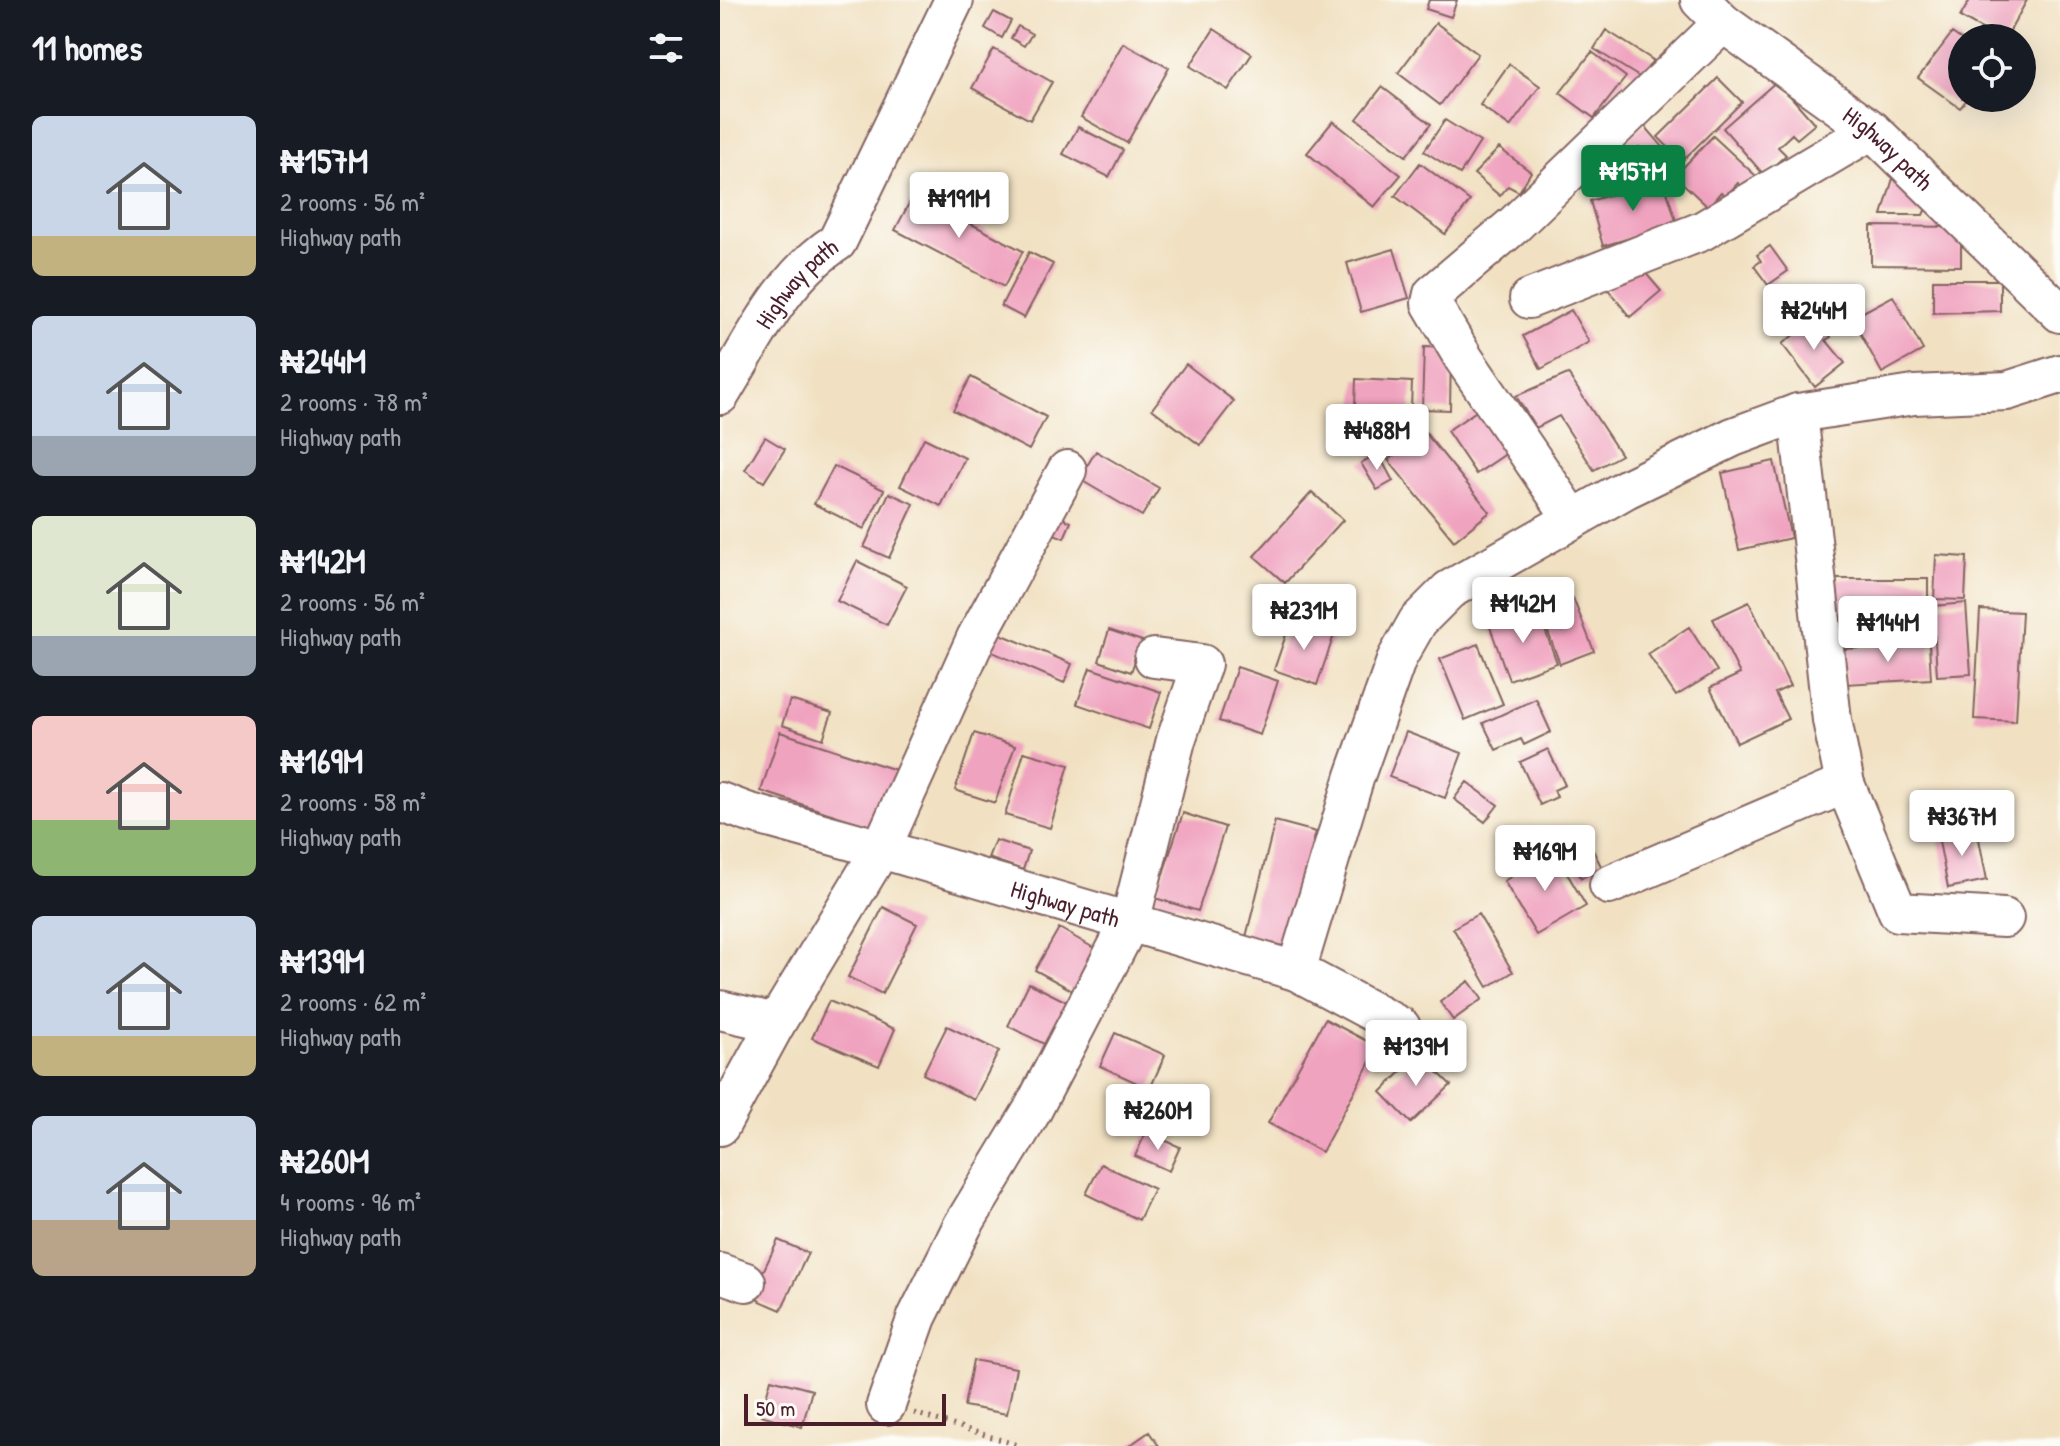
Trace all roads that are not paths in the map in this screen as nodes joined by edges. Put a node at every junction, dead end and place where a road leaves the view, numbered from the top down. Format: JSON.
{"nodes":[{"id":1,"x":954,"y":0,"type":"edge"},
{"id":2,"x":1712,"y":12,"type":"edge"},
{"id":3,"x":1872,"y":130,"type":"junction"},
{"id":4,"x":1529,"y":299,"type":"dead end"},
{"id":5,"x":2060,"y":313,"type":"edge"},
{"id":6,"x":2060,"y":374,"type":"edge"},
{"id":7,"x":720,"y":395,"type":"edge"},
{"id":8,"x":1798,"y":413,"type":"junction"},
{"id":9,"x":1067,"y":470,"type":"dead end"},
{"id":10,"x":1573,"y":519,"type":"junction"},
{"id":11,"x":1154,"y":658,"type":"dead end"},
{"id":12,"x":1845,"y":784,"type":"junction"},
{"id":13,"x":720,"y":802,"type":"edge"},
{"id":14,"x":881,"y":849,"type":"junction"},
{"id":15,"x":1609,"y":885,"type":"dead end"},
{"id":16,"x":2004,"y":918,"type":"dead end"},
{"id":17,"x":1130,"y":922,"type":"junction"},
{"id":18,"x":1296,"y":971,"type":"junction"},
{"id":19,"x":720,"y":1010,"type":"edge"},
{"id":20,"x":776,"y":1023,"type":"junction"},
{"id":21,"x":1401,"y":1027,"type":"dead end"},
{"id":22,"x":720,"y":1126,"type":"edge"},
{"id":23,"x":886,"y":1405,"type":"road end"}],
"edges":[{"from":1,"to":7,"type":"street","name":"Highway path"},
{"from":2,"to":3,"type":"street","name":"Highway path"},
{"from":2,"to":10,"type":"street"},
{"from":3,"to":4,"type":"street"},
{"from":3,"to":5,"type":"street","name":"Highway path"},
{"from":6,"to":8,"type":"street"},
{"from":8,"to":10,"type":"street"},
{"from":8,"to":12,"type":"street"},
{"from":9,"to":14,"type":"street"},
{"from":10,"to":18,"type":"street"},
{"from":11,"to":17,"type":"street"},
{"from":12,"to":15,"type":"street"},
{"from":12,"to":16,"type":"street"},
{"from":13,"to":14,"type":"street","name":"Highway path"},
{"from":14,"to":17,"type":"street","name":"Highway path"},
{"from":14,"to":20,"type":"street"},
{"from":17,"to":18,"type":"street","name":"Highway path"},
{"from":17,"to":23,"type":"street"},
{"from":18,"to":21,"type":"street","name":"Highway path"},
{"from":19,"to":20,"type":"street"},
{"from":20,"to":22,"type":"street"}]}
